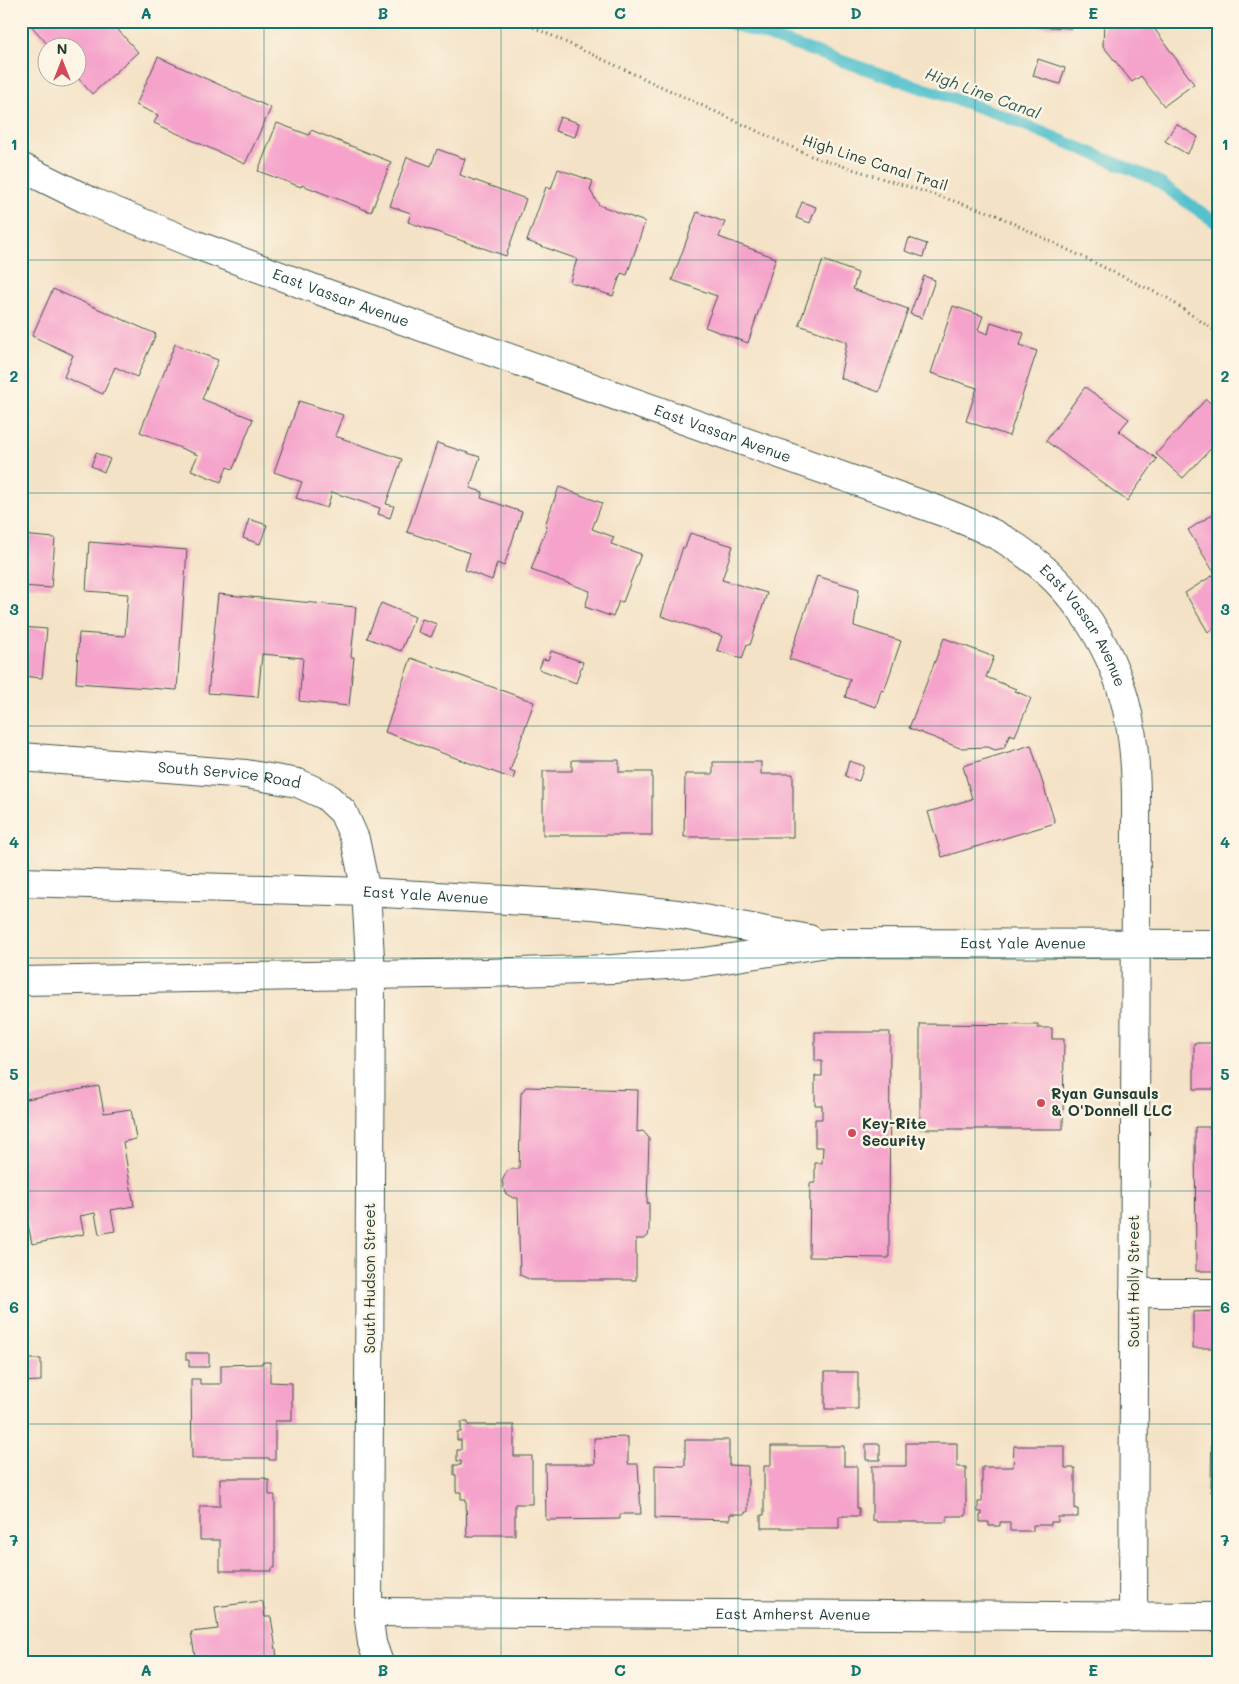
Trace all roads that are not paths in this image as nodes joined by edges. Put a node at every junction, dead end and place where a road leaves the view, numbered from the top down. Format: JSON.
{"nodes":[{"id":1,"x":21,"y":167,"type":"edge"},
{"id":2,"x":21,"y":757,"type":"edge"},
{"id":3,"x":21,"y":882,"type":"edge"},
{"id":4,"x":366,"y":892,"type":"junction"},
{"id":5,"x":827,"y":943,"type":"junction"},
{"id":6,"x":1136,"y":944,"type":"junction"},
{"id":7,"x":1218,"y":944,"type":"edge"},
{"id":8,"x":371,"y":974,"type":"junction"},
{"id":9,"x":21,"y":981,"type":"edge"},
{"id":10,"x":1134,"y":1293,"type":"junction"},
{"id":11,"x":1218,"y":1293,"type":"edge"},
{"id":12,"x":368,"y":1612,"type":"junction"},
{"id":13,"x":1133,"y":1617,"type":"junction"},
{"id":14,"x":1218,"y":1618,"type":"edge"},
{"id":15,"x":379,"y":1663,"type":"edge"}],
"edges":[{"from":1,"to":6,"type":"street","name":"East Vassar Avenue"},
{"from":2,"to":4,"type":"street","name":"South Service Road"},
{"from":3,"to":4,"type":"street","name":"East Yale Avenue"},
{"from":4,"to":5,"type":"street","name":"East Yale Avenue"},
{"from":4,"to":8,"type":"street","name":"South Hudson Street"},
{"from":5,"to":6,"type":"street","name":"East Yale Avenue"},
{"from":5,"to":8,"type":"street","name":"East Yale Avenue"},
{"from":6,"to":7,"type":"street","name":"East Yale Avenue"},
{"from":6,"to":10,"type":"street","name":"South Holly Street"},
{"from":8,"to":9,"type":"street","name":"East Yale Avenue"},
{"from":8,"to":12,"type":"street","name":"South Hudson Street"},
{"from":10,"to":11,"type":"street"},
{"from":10,"to":13,"type":"street","name":"South Holly Street"},
{"from":12,"to":13,"type":"street","name":"East Amherst Avenue"},
{"from":12,"to":15,"type":"street","name":"South Hudson Street"},
{"from":13,"to":14,"type":"street","name":"East Amherst Avenue"}]}
